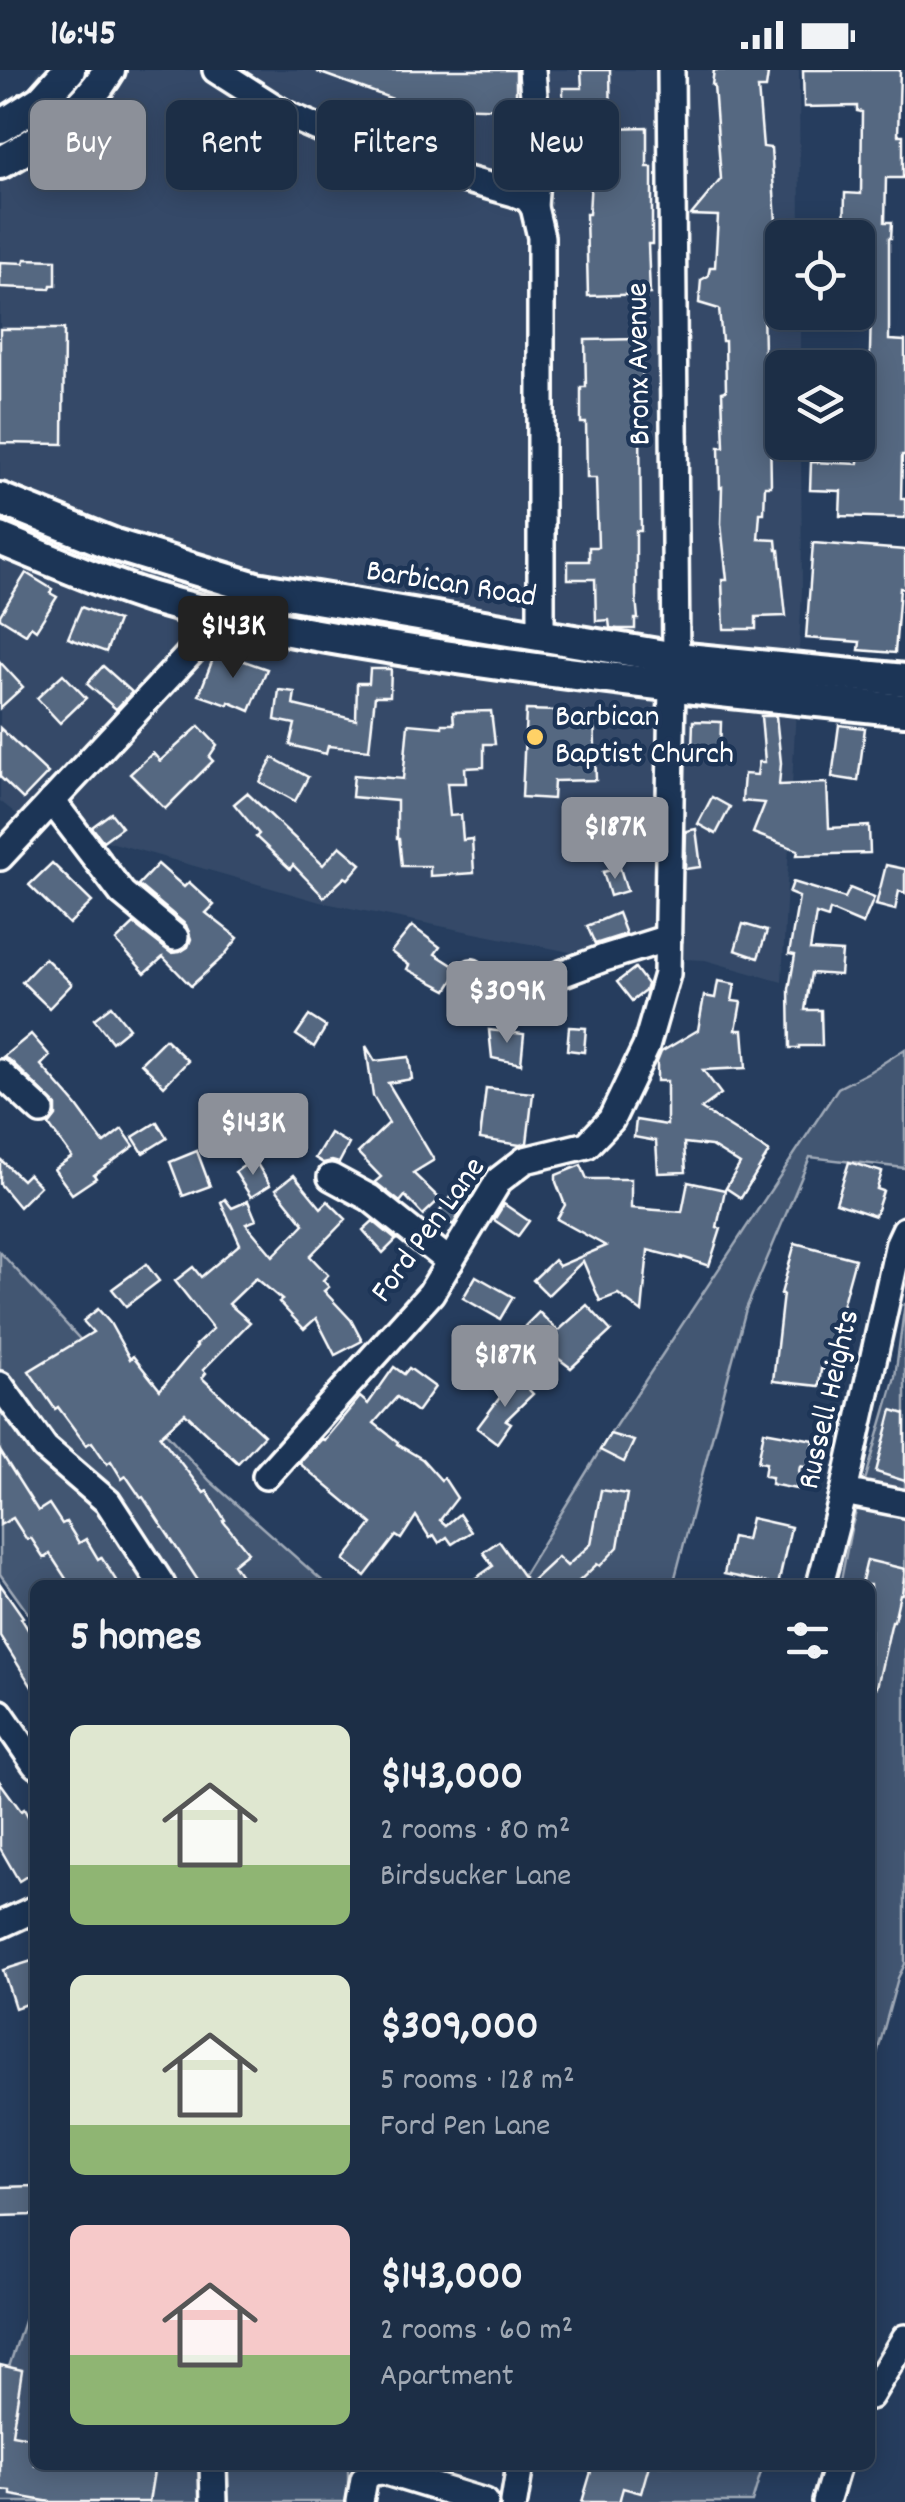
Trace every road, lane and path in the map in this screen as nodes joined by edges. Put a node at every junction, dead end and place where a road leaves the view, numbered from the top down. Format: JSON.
{"nodes":[{"id":1,"x":69,"y":70,"type":"edge"},
{"id":2,"x":110,"y":70,"type":"edge"},
{"id":3,"x":216,"y":70,"type":"edge"},
{"id":4,"x":532,"y":70,"type":"edge"},
{"id":5,"x":671,"y":70,"type":"edge"},
{"id":6,"x":0,"y":127,"type":"edge"},
{"id":7,"x":0,"y":163,"type":"edge"},
{"id":8,"x":534,"y":207,"type":"junction"},
{"id":9,"x":0,"y":499,"type":"edge"},
{"id":10,"x":0,"y":540,"type":"edge"},
{"id":11,"x":256,"y":588,"type":"junction"},
{"id":12,"x":224,"y":616,"type":"junction"},
{"id":13,"x":541,"y":636,"type":"junction"},
{"id":14,"x":674,"y":672,"type":"junction"},
{"id":15,"x":905,"y":680,"type":"edge"},
{"id":16,"x":905,"y":710,"type":"edge"},
{"id":17,"x":52,"y":801,"type":"junction"},
{"id":18,"x":0,"y":857,"type":"edge"},
{"id":19,"x":175,"y":937,"type":"dead end"},
{"id":20,"x":668,"y":938,"type":"junction"},
{"id":21,"x":472,"y":973,"type":"dead end"},
{"id":22,"x":0,"y":1074,"type":"edge"},
{"id":23,"x":41,"y":1111,"type":"dead end"},
{"id":24,"x":330,"y":1177,"type":"dead end"},
{"id":25,"x":905,"y":1230,"type":"edge"},
{"id":26,"x":450,"y":1262,"type":"junction"},
{"id":27,"x":0,"y":1385,"type":"edge"},
{"id":28,"x":266,"y":1476,"type":"dead end"},
{"id":29,"x":844,"y":1492,"type":"junction"},
{"id":30,"x":905,"y":1504,"type":"edge"},
{"id":31,"x":159,"y":1580,"type":"edge"},
{"id":32,"x":821,"y":1580,"type":"edge"},
{"id":33,"x":0,"y":1714,"type":"edge"},
{"id":34,"x":30,"y":1757,"type":"edge"},
{"id":35,"x":30,"y":1911,"type":"edge"},
{"id":36,"x":0,"y":1925,"type":"edge"},
{"id":37,"x":905,"y":2338,"type":"edge"},
{"id":38,"x":875,"y":2388,"type":"edge"},
{"id":39,"x":213,"y":2470,"type":"edge"},
{"id":40,"x":519,"y":2470,"type":"edge"},
{"id":41,"x":836,"y":2470,"type":"edge"},
{"id":42,"x":214,"y":2502,"type":"edge"},
{"id":43,"x":360,"y":2502,"type":"edge"},
{"id":44,"x":485,"y":2502,"type":"edge"},
{"id":45,"x":514,"y":2502,"type":"edge"},
{"id":46,"x":826,"y":2502,"type":"edge"}],
"edges":[{"from":1,"to":6,"type":"main road"},
{"from":2,"to":7,"type":"main road"},
{"from":3,"to":8,"type":"street"},
{"from":4,"to":8,"type":"street"},
{"from":5,"to":14,"type":"street","name":"Bronx Avenue"},
{"from":8,"to":13,"type":"street"},
{"from":9,"to":11,"type":"main road","name":"Barbican Road"},
{"from":10,"to":12,"type":"main road","name":"Barbican Road"},
{"from":11,"to":12,"type":"street"},
{"from":11,"to":13,"type":"main road","name":"Barbican Road"},
{"from":12,"to":14,"type":"main road","name":"Barbican Road"},
{"from":12,"to":17,"type":"street"},
{"from":13,"to":14,"type":"main road","name":"Barbican Road"},
{"from":14,"to":15,"type":"main road","name":"Barbican Road"},
{"from":14,"to":16,"type":"main road","name":"Barbican Road"},
{"from":14,"to":20,"type":"street","name":"Ford Pen Lane"},
{"from":17,"to":18,"type":"street"},
{"from":17,"to":19,"type":"street"},
{"from":20,"to":21,"type":"street"},
{"from":20,"to":26,"type":"street","name":"Ford Pen Lane"},
{"from":22,"to":23,"type":"street"},
{"from":24,"to":26,"type":"street"},
{"from":25,"to":29,"type":"street","name":"Russell Heights"},
{"from":26,"to":28,"type":"street","name":"Ford Pen Lane"},
{"from":27,"to":31,"type":"street"},
{"from":29,"to":30,"type":"street"},
{"from":29,"to":32,"type":"street","name":"Russell Heights"},
{"from":33,"to":34,"type":"street"},
{"from":35,"to":36,"type":"street"},
{"from":37,"to":38,"type":"street"},
{"from":39,"to":42,"type":"street"},
{"from":40,"to":45,"type":"street"},
{"from":41,"to":46,"type":"street"},
{"from":43,"to":44,"type":"street"}]}
